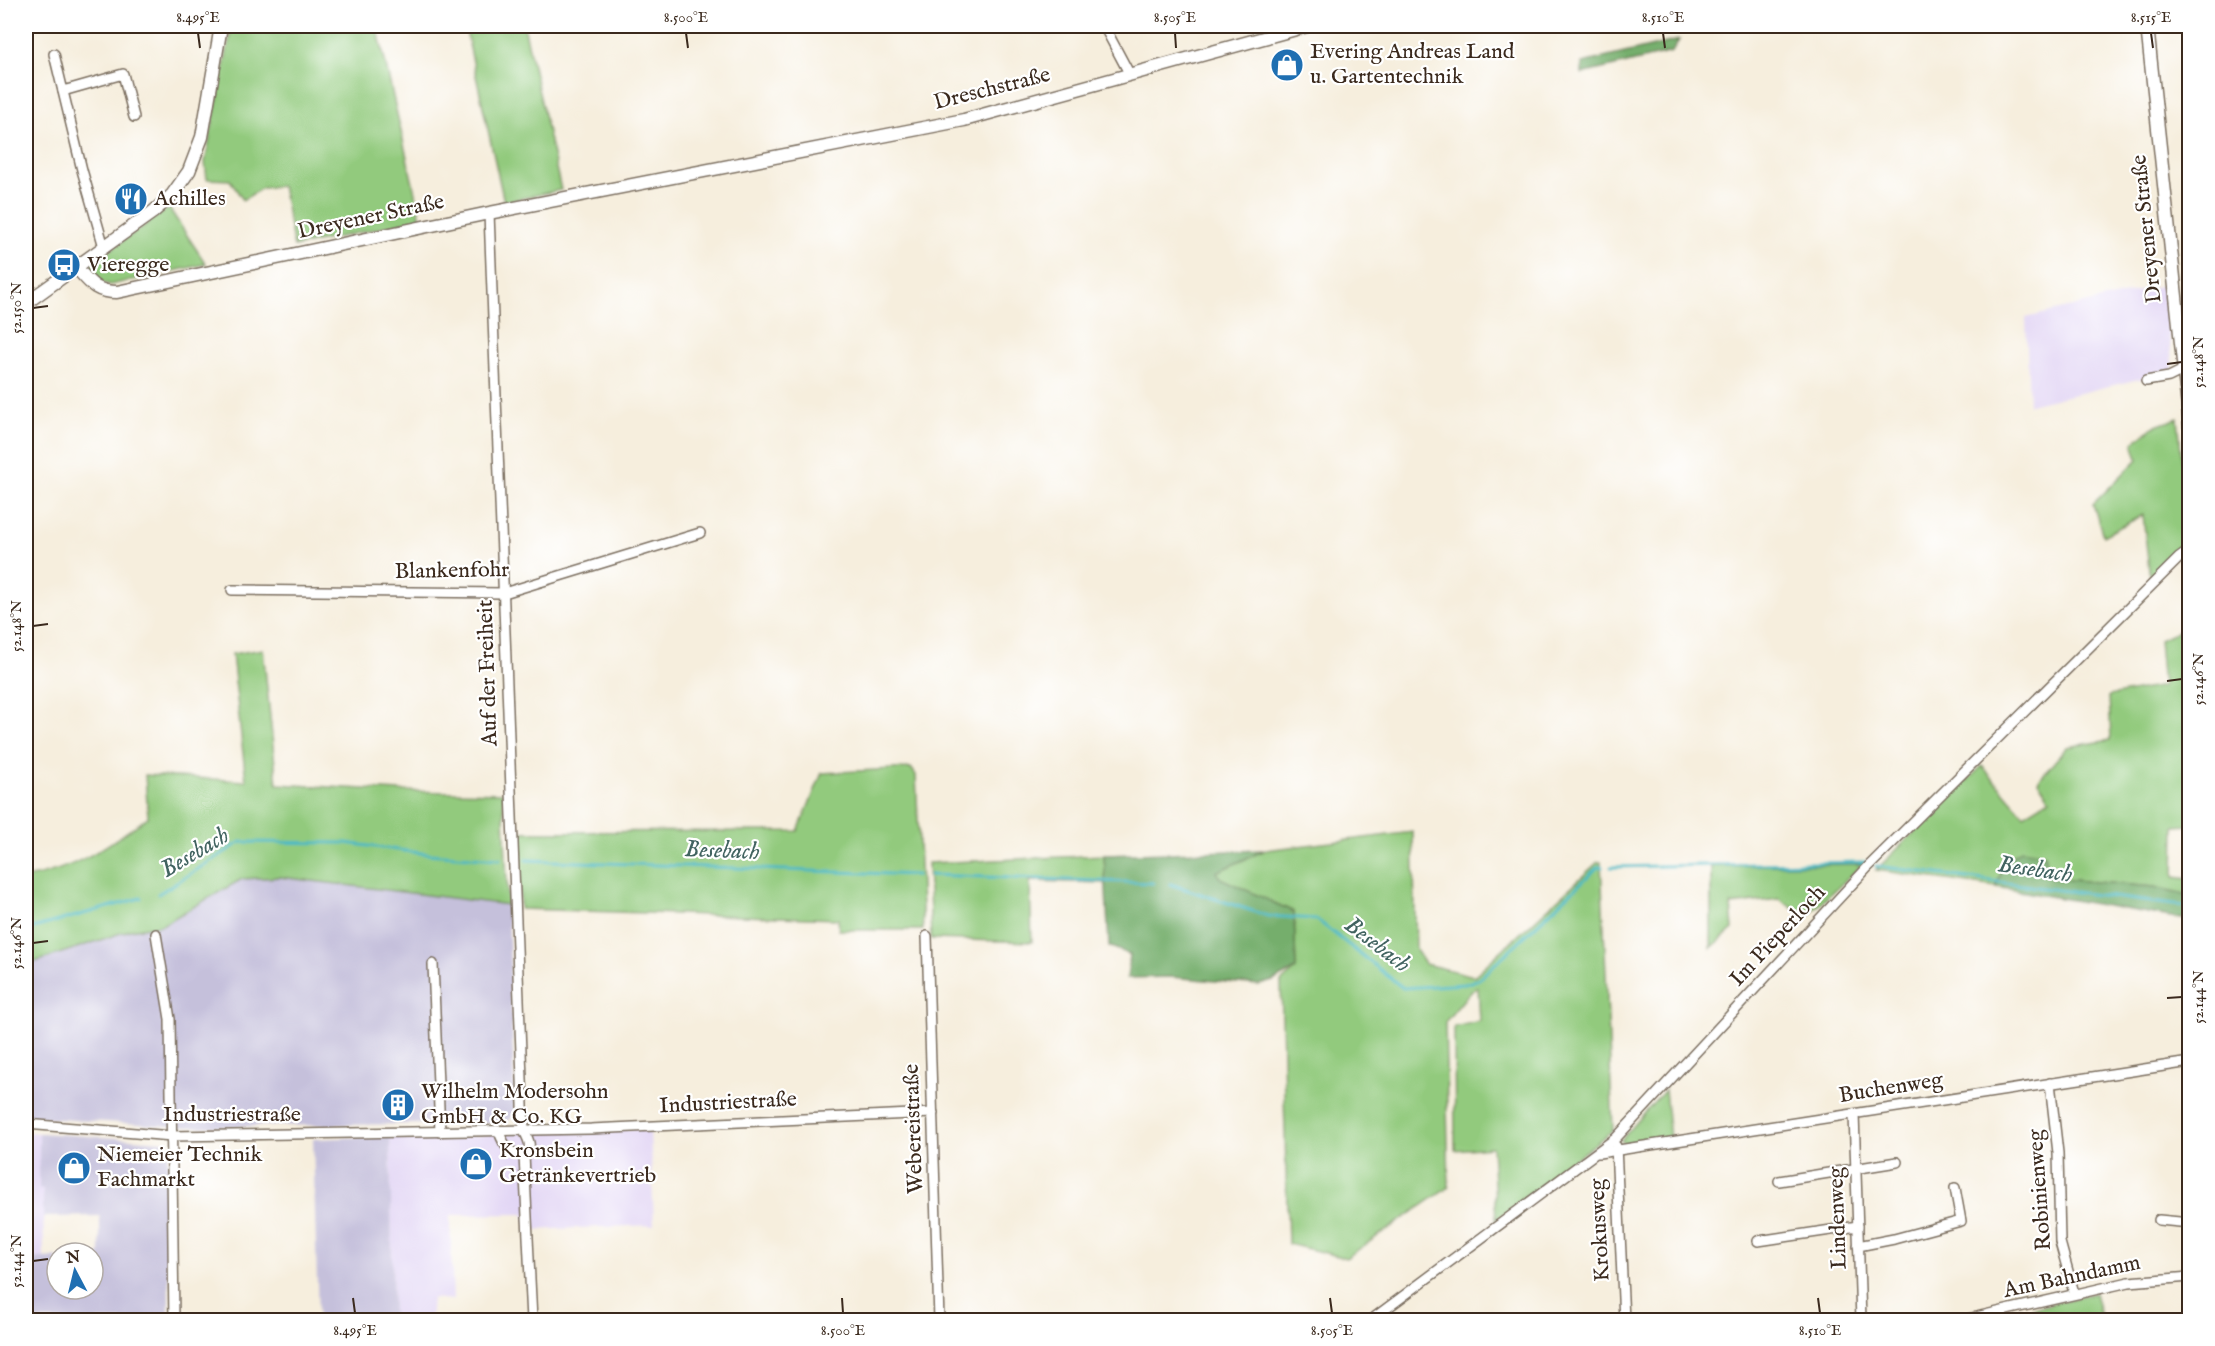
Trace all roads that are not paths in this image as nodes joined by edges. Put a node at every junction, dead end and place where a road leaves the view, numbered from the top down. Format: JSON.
{"nodes":[{"id":1,"x":221,"y":26,"type":"edge"},
{"id":2,"x":1104,"y":26,"type":"edge"},
{"id":3,"x":1307,"y":26,"type":"edge"},
{"id":4,"x":2147,"y":26,"type":"edge"},
{"id":5,"x":54,"y":54,"type":"dead end"},
{"id":6,"x":1130,"y":75,"type":"junction"},
{"id":7,"x":63,"y":91,"type":"junction"},
{"id":8,"x":134,"y":117,"type":"dead end"},
{"id":9,"x":684,"y":174,"type":"joint"},
{"id":10,"x":489,"y":213,"type":"junction"},
{"id":11,"x":104,"y":248,"type":"junction"},
{"id":12,"x":76,"y":267,"type":"junction"},
{"id":13,"x":26,"y":303,"type":"edge"},
{"id":14,"x":2186,"y":369,"type":"edge"},
{"id":15,"x":2145,"y":381,"type":"dead end"},
{"id":16,"x":2190,"y":427,"type":"edge"},
{"id":17,"x":700,"y":533,"type":"dead end"},
{"id":18,"x":2190,"y":550,"type":"edge"},
{"id":19,"x":232,"y":590,"type":"dead end"},
{"id":20,"x":504,"y":593,"type":"junction"},
{"id":21,"x":156,"y":934,"type":"dead end"},
{"id":22,"x":927,"y":936,"type":"dead end"},
{"id":23,"x":433,"y":964,"type":"dead end"},
{"id":24,"x":2190,"y":1062,"type":"edge"},
{"id":25,"x":2050,"y":1083,"type":"junction"},
{"id":26,"x":933,"y":1113,"type":"junction"},
{"id":27,"x":1854,"y":1114,"type":"junction"},
{"id":28,"x":26,"y":1124,"type":"edge"},
{"id":29,"x":524,"y":1131,"type":"junction"},
{"id":30,"x":440,"y":1132,"type":"junction"},
{"id":31,"x":499,"y":1132,"type":"junction"},
{"id":32,"x":172,"y":1136,"type":"junction"},
{"id":33,"x":1616,"y":1138,"type":"junction"},
{"id":34,"x":1616,"y":1150,"type":"junction"},
{"id":35,"x":1598,"y":1154,"type":"junction"},
{"id":36,"x":524,"y":1155,"type":"junction"},
{"id":37,"x":1897,"y":1162,"type":"dead end"},
{"id":38,"x":1857,"y":1169,"type":"junction"},
{"id":39,"x":1779,"y":1181,"type":"dead end"},
{"id":40,"x":1955,"y":1188,"type":"dead end"},
{"id":41,"x":2159,"y":1220,"type":"dead end"},
{"id":42,"x":2190,"y":1223,"type":"edge"},
{"id":43,"x":1858,"y":1226,"type":"junction"},
{"id":44,"x":1758,"y":1241,"type":"dead end"},
{"id":45,"x":1858,"y":1246,"type":"junction"},
{"id":46,"x":2190,"y":1277,"type":"edge"},
{"id":47,"x":2073,"y":1293,"type":"junction"},
{"id":48,"x":174,"y":1320,"type":"edge"},
{"id":49,"x":532,"y":1320,"type":"edge"},
{"id":50,"x":939,"y":1320,"type":"edge"},
{"id":51,"x":1371,"y":1320,"type":"edge"},
{"id":52,"x":1624,"y":1320,"type":"edge"},
{"id":53,"x":1861,"y":1320,"type":"edge"},
{"id":54,"x":1967,"y":1320,"type":"edge"}],
"edges":[{"from":1,"to":11,"type":"street"},
{"from":2,"to":6,"type":"street"},
{"from":3,"to":6,"type":"street","name":"Dreschstraße"},
{"from":4,"to":14,"type":"street","name":"Dreyener Straße"},
{"from":5,"to":7,"type":"street"},
{"from":6,"to":9,"type":"street","name":"Dreschstraße"},
{"from":7,"to":8,"type":"street"},
{"from":7,"to":11,"type":"street"},
{"from":9,"to":10,"type":"street","name":"Dreyener Straße"},
{"from":10,"to":12,"type":"street","name":"Dreyener Straße"},
{"from":10,"to":20,"type":"street","name":"Auf der Freiheit"},
{"from":11,"to":12,"type":"street"},
{"from":12,"to":13,"type":"street"},
{"from":14,"to":15,"type":"street"},
{"from":14,"to":16,"type":"street","name":"Dreyener Straße"},
{"from":17,"to":20,"type":"street","name":"Blankenfohr"},
{"from":18,"to":33,"type":"street","name":"Im Pieperloch"},
{"from":19,"to":20,"type":"street","name":"Blankenfohr"},
{"from":20,"to":29,"type":"street","name":"Auf der Freiheit"},
{"from":21,"to":32,"type":"street"},
{"from":22,"to":26,"type":"street","name":"Webereistraße"},
{"from":23,"to":30,"type":"street"},
{"from":24,"to":25,"type":"street","name":"Buchenweg"},
{"from":25,"to":27,"type":"street","name":"Buchenweg"},
{"from":25,"to":47,"type":"street","name":"Robinienweg"},
{"from":26,"to":29,"type":"street","name":"Industriestraße"},
{"from":26,"to":50,"type":"street","name":"Webereistraße"},
{"from":27,"to":34,"type":"street","name":"Buchenweg"},
{"from":27,"to":38,"type":"street","name":"Lindenweg"},
{"from":28,"to":32,"type":"street","name":"Industriestraße"},
{"from":29,"to":31,"type":"street","name":"Industriestraße"},
{"from":29,"to":36,"type":"street"},
{"from":30,"to":31,"type":"street","name":"Industriestraße"},
{"from":30,"to":32,"type":"street","name":"Industriestraße"},
{"from":31,"to":36,"type":"street"},
{"from":32,"to":48,"type":"street"},
{"from":33,"to":34,"type":"street","name":"Krokusweg"},
{"from":33,"to":35,"type":"street","name":"Im Pieperloch"},
{"from":34,"to":35,"type":"street","name":"Buchenweg"},
{"from":34,"to":52,"type":"street","name":"Krokusweg"},
{"from":35,"to":51,"type":"street","name":"Im Pieperloch"},
{"from":36,"to":49,"type":"street"},
{"from":37,"to":38,"type":"street"},
{"from":38,"to":39,"type":"street"},
{"from":38,"to":43,"type":"street","name":"Lindenweg"},
{"from":40,"to":45,"type":"street"},
{"from":41,"to":42,"type":"street"},
{"from":43,"to":44,"type":"street"},
{"from":43,"to":45,"type":"street","name":"Lindenweg"},
{"from":45,"to":53,"type":"street","name":"Lindenweg"},
{"from":46,"to":47,"type":"street","name":"Am Bahndamm"},
{"from":47,"to":54,"type":"street","name":"Am Bahndamm"}]}
